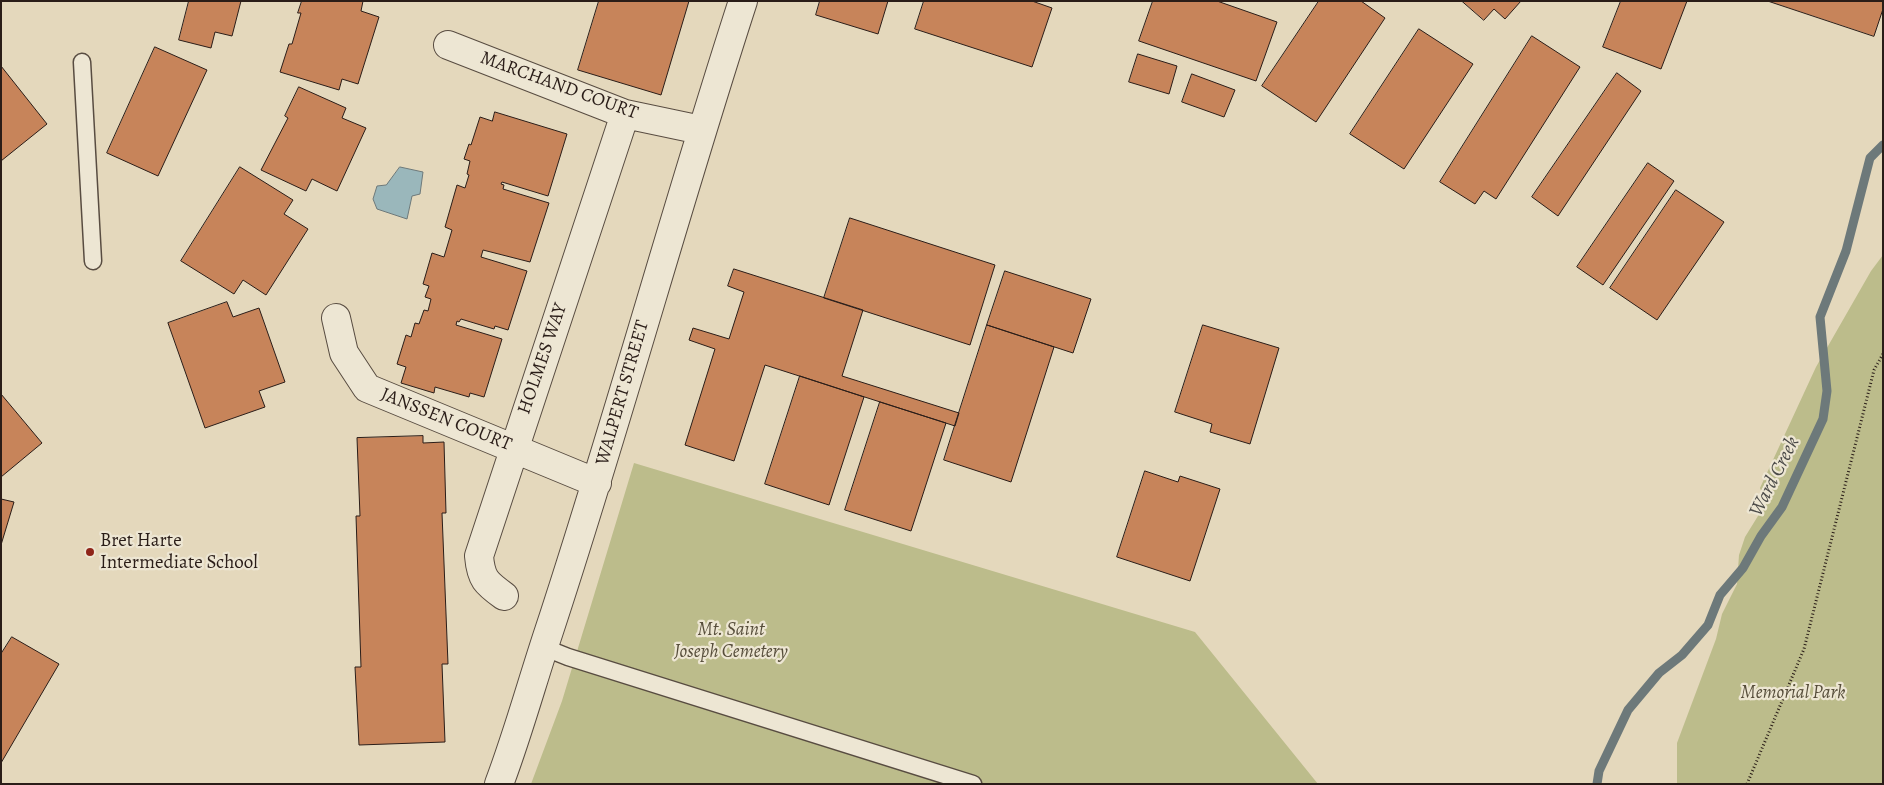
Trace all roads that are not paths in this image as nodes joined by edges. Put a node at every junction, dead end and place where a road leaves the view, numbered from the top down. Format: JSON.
{"nodes":[{"id":1,"x":743,"y":1,"type":"edge"},
{"id":2,"x":448,"y":45,"type":"dead end"},
{"id":3,"x":82,"y":62,"type":"dead end"},
{"id":4,"x":625,"y":114,"type":"junction"},
{"id":5,"x":701,"y":130,"type":"junction"},
{"id":6,"x":93,"y":262,"type":"dead end"},
{"id":7,"x":336,"y":318,"type":"dead end"},
{"id":8,"x":513,"y":448,"type":"junction"},
{"id":9,"x":597,"y":483,"type":"junction"},
{"id":10,"x":504,"y":596,"type":"dead end"},
{"id":11,"x":543,"y":647,"type":"junction"},
{"id":12,"x":499,"y":784,"type":"edge"},
{"id":13,"x":972,"y":784,"type":"edge"}],
"edges":[{"from":1,"to":5,"type":"street","name":"WALPERT STREET"},
{"from":2,"to":4,"type":"street","name":"MARCHAND COURT"},
{"from":3,"to":6,"type":"lane"},
{"from":4,"to":5,"type":"street","name":"MARCHAND COURT"},
{"from":4,"to":8,"type":"street","name":"HOLMES WAY"},
{"from":5,"to":9,"type":"street","name":"WALPERT STREET"},
{"from":7,"to":8,"type":"street","name":"JANSSEN COURT"},
{"from":8,"to":9,"type":"street","name":"JANSSEN COURT"},
{"from":8,"to":10,"type":"street","name":"HOLMES WAY"},
{"from":9,"to":11,"type":"street","name":"WALPERT STREET"},
{"from":11,"to":12,"type":"street","name":"WALPERT STREET"},
{"from":11,"to":13,"type":"lane"}]}
